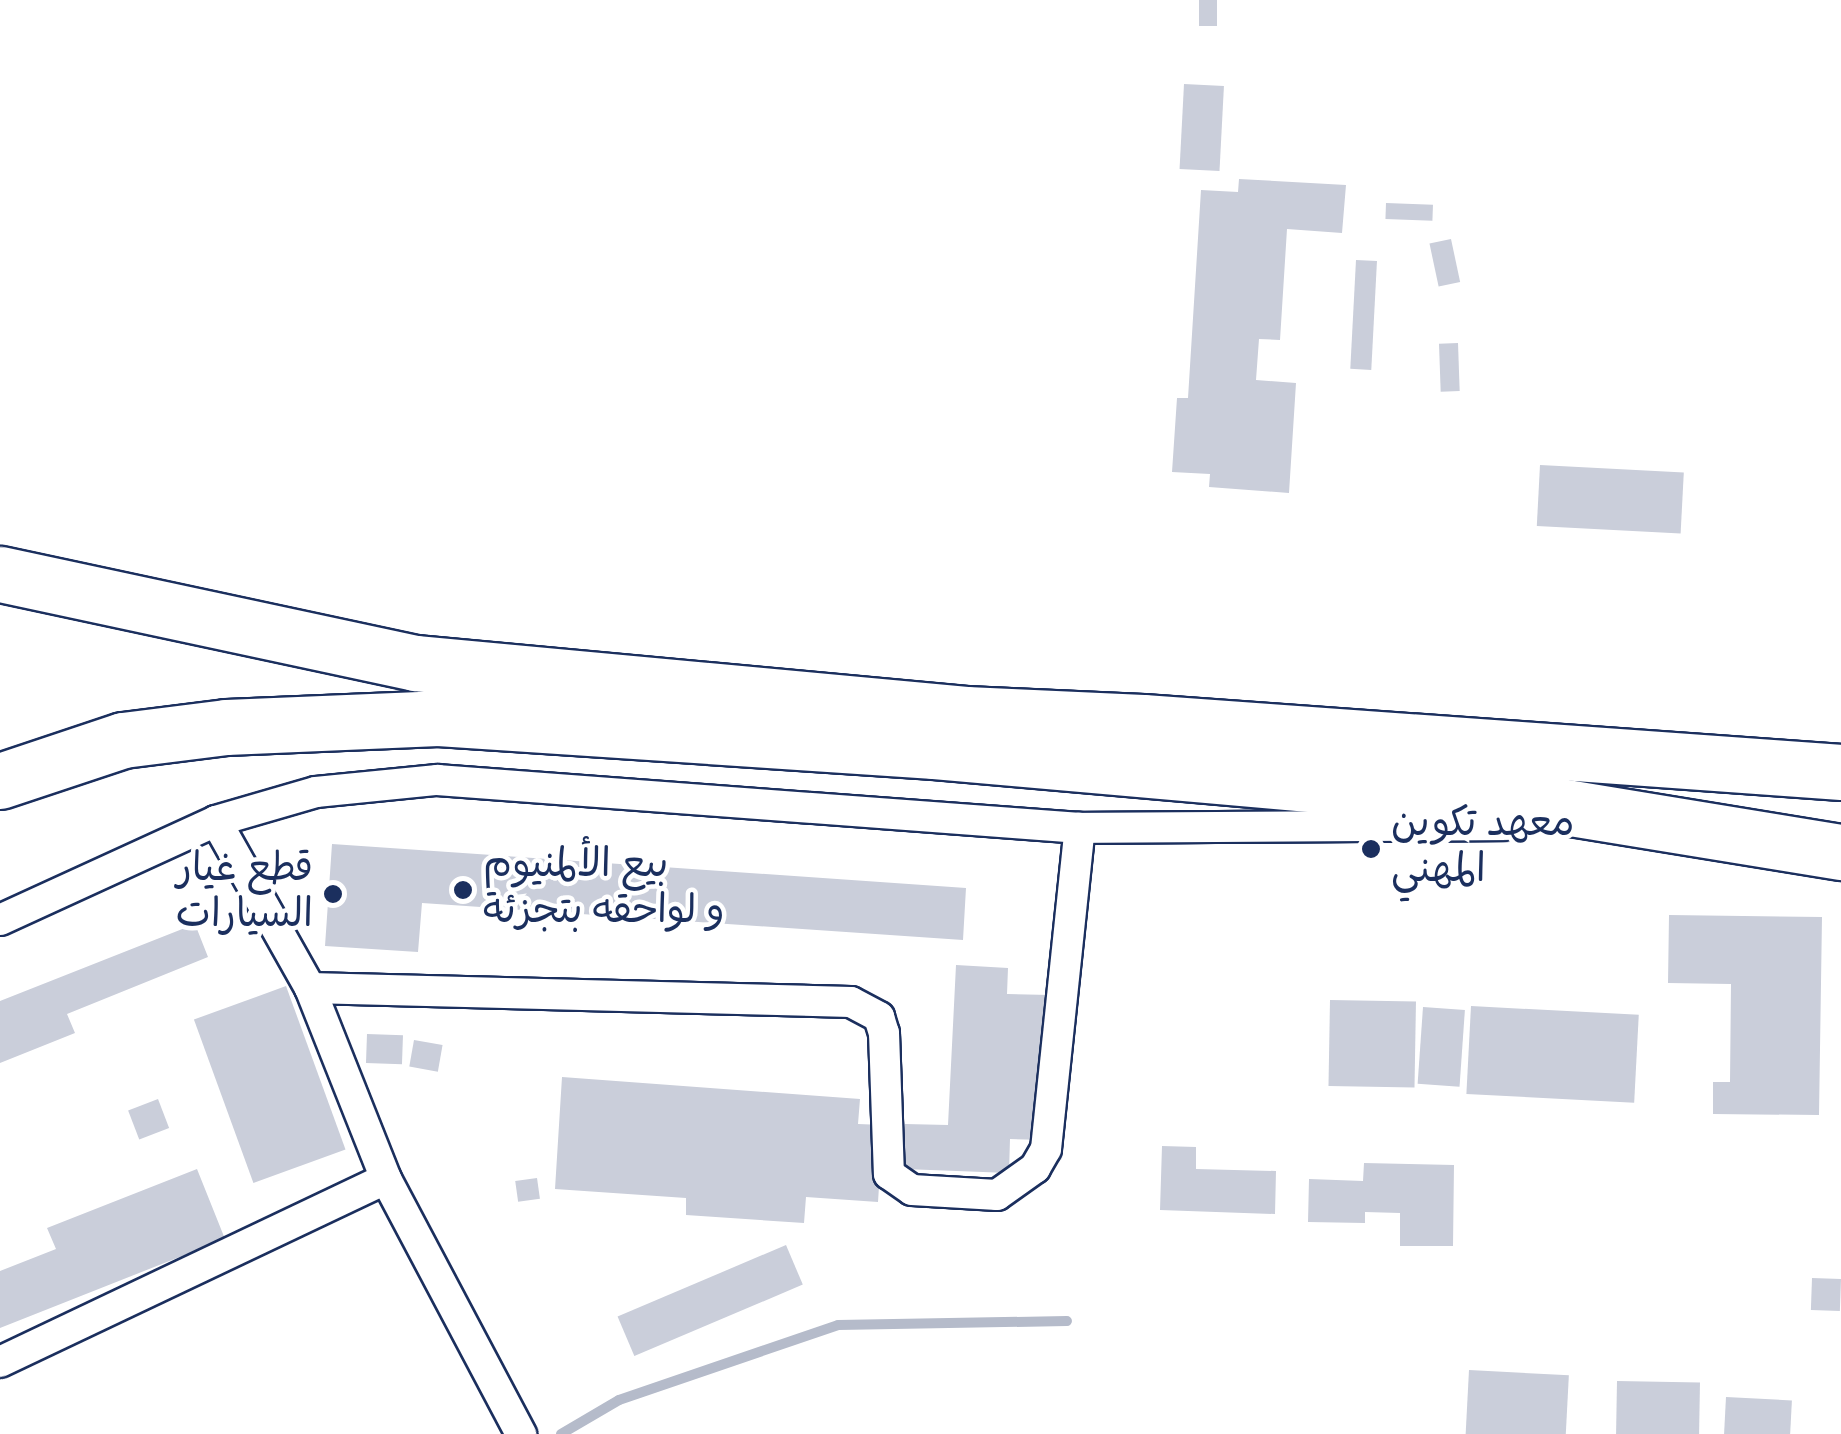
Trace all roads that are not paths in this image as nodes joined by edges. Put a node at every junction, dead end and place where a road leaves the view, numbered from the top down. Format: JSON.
{"nodes":[{"id":1,"x":0,"y":574,"type":"edge"},
{"id":2,"x":1841,"y":772,"type":"edge"},
{"id":3,"x":0,"y":781,"type":"edge"},
{"id":4,"x":1841,"y":798,"type":"edge"},
{"id":5,"x":216,"y":821,"type":"junction"},
{"id":6,"x":1670,"y":824,"type":"junction"},
{"id":7,"x":1080,"y":828,"type":"junction"},
{"id":8,"x":1841,"y":850,"type":"edge"},
{"id":9,"x":0,"y":920,"type":"edge"},
{"id":10,"x":310,"y":988,"type":"junction"},
{"id":11,"x":386,"y":1180,"type":"junction"},
{"id":12,"x":0,"y":1362,"type":"edge"},
{"id":13,"x":518,"y":1429,"type":"edge"}],
"edges":[{"from":1,"to":2,"type":"highway"},
{"from":3,"to":6,"type":"highway"},
{"from":4,"to":8,"type":"highway"},
{"from":5,"to":7,"type":"street"},
{"from":5,"to":9,"type":"street"},
{"from":5,"to":10,"type":"street"},
{"from":6,"to":7,"type":"street"},
{"from":6,"to":8,"type":"highway"},
{"from":7,"to":10,"type":"street"},
{"from":10,"to":11,"type":"street"},
{"from":11,"to":12,"type":"street"},
{"from":11,"to":13,"type":"street"}]}
